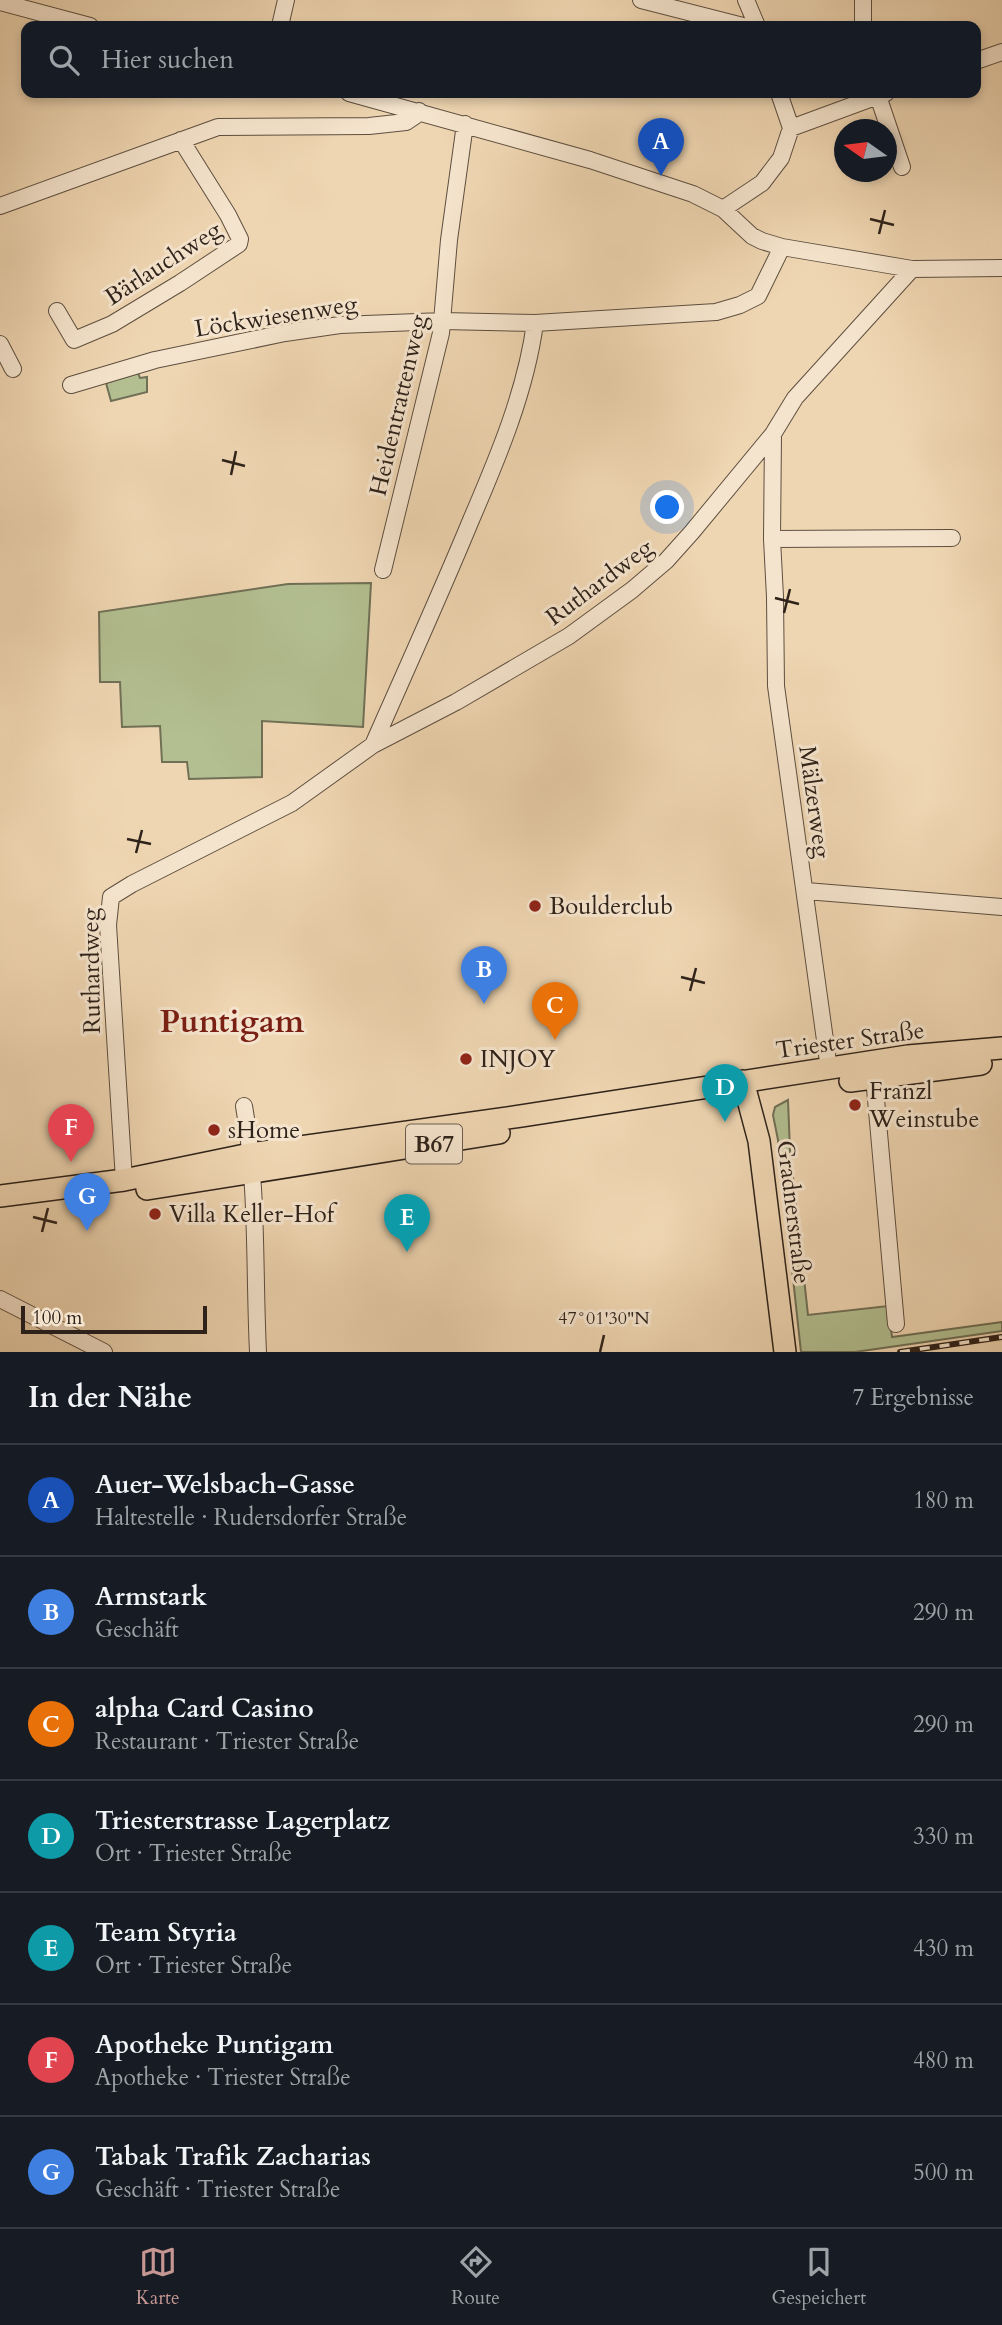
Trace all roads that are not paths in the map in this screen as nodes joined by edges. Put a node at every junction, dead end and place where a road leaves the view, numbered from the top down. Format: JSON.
{"nodes":[{"id":1,"x":286,"y":0,"type":"edge"},
{"id":2,"x":641,"y":0,"type":"edge"},
{"id":3,"x":746,"y":0,"type":"edge"},
{"id":4,"x":863,"y":0,"type":"edge"},
{"id":5,"x":0,"y":2,"type":"edge"},
{"id":6,"x":71,"y":21,"type":"edge"},
{"id":7,"x":281,"y":21,"type":"edge"},
{"id":8,"x":723,"y":21,"type":"edge"},
{"id":9,"x":755,"y":21,"type":"edge"},
{"id":10,"x":863,"y":21,"type":"edge"},
{"id":11,"x":1002,"y":52,"type":"edge"},
{"id":12,"x":981,"y":59,"type":"edge"},
{"id":13,"x":368,"y":98,"type":"edge"},
{"id":14,"x":781,"y":98,"type":"edge"},
{"id":15,"x":870,"y":98,"type":"edge"},
{"id":16,"x":881,"y":98,"type":"edge"},
{"id":17,"x":419,"y":111,"type":"junction"},
{"id":18,"x":465,"y":124,"type":"junction"},
{"id":19,"x":791,"y":128,"type":"junction"},
{"id":20,"x":181,"y":140,"type":"junction"},
{"id":21,"x":902,"y":167,"type":"dead end"},
{"id":22,"x":0,"y":206,"type":"edge"},
{"id":23,"x":723,"y":209,"type":"junction"},
{"id":24,"x":782,"y":247,"type":"junction"},
{"id":25,"x":912,"y":268,"type":"junction"},
{"id":26,"x":1002,"y":268,"type":"edge"},
{"id":27,"x":57,"y":311,"type":"dead end"},
{"id":28,"x":443,"y":321,"type":"junction"},
{"id":29,"x":535,"y":323,"type":"junction"},
{"id":30,"x":0,"y":344,"type":"edge"},
{"id":31,"x":13,"y":369,"type":"dead end"},
{"id":32,"x":71,"y":385,"type":"dead end"},
{"id":33,"x":773,"y":433,"type":"junction"},
{"id":34,"x":952,"y":538,"type":"dead end"},
{"id":35,"x":772,"y":539,"type":"junction"},
{"id":36,"x":383,"y":570,"type":"dead end"},
{"id":37,"x":373,"y":744,"type":"junction"},
{"id":38,"x":806,"y":891,"type":"junction"},
{"id":39,"x":1002,"y":907,"type":"edge"},
{"id":40,"x":1002,"y":1048,"type":"edge"},
{"id":41,"x":1002,"y":1062,"type":"edge"},
{"id":42,"x":830,"y":1069,"type":"junction"},
{"id":43,"x":874,"y":1077,"type":"junction"},
{"id":44,"x":744,"y":1088,"type":"junction"},
{"id":45,"x":244,"y":1106,"type":"dead end"},
{"id":46,"x":250,"y":1164,"type":"junction"},
{"id":47,"x":124,"y":1180,"type":"junction"},
{"id":48,"x":0,"y":1196,"type":"edge"},
{"id":49,"x":0,"y":1210,"type":"edge"},
{"id":50,"x":0,"y":1299,"type":"edge"},
{"id":51,"x":896,"y":1324,"type":"dead end"},
{"id":52,"x":104,"y":1352,"type":"edge"},
{"id":53,"x":258,"y":1352,"type":"edge"},
{"id":54,"x":785,"y":1352,"type":"edge"}],
"edges":[{"from":1,"to":7,"type":"street"},
{"from":2,"to":8,"type":"street"},
{"from":3,"to":9,"type":"street"},
{"from":4,"to":10,"type":"street"},
{"from":5,"to":6,"type":"street"},
{"from":11,"to":12,"type":"street"},
{"from":13,"to":17,"type":"street"},
{"from":14,"to":19,"type":"street"},
{"from":15,"to":19,"type":"street"},
{"from":16,"to":21,"type":"street"},
{"from":17,"to":18,"type":"street"},
{"from":17,"to":20,"type":"street"},
{"from":18,"to":23,"type":"street"},
{"from":18,"to":28,"type":"street","name":"Heidentrattenweg"},
{"from":19,"to":23,"type":"street"},
{"from":20,"to":22,"type":"street"},
{"from":20,"to":27,"type":"street","name":"Bärlauchweg"},
{"from":23,"to":24,"type":"street"},
{"from":24,"to":25,"type":"street"},
{"from":24,"to":29,"type":"street","name":"Löckwiesenweg"},
{"from":25,"to":26,"type":"street"},
{"from":25,"to":33,"type":"street","name":"Ruthardweg"},
{"from":28,"to":29,"type":"street","name":"Löckwiesenweg"},
{"from":28,"to":32,"type":"street","name":"Löckwiesenweg"},
{"from":28,"to":36,"type":"street","name":"Heidentrattenweg"},
{"from":29,"to":37,"type":"street","name":"Ruthardweg"},
{"from":30,"to":31,"type":"street"},
{"from":33,"to":35,"type":"street","name":"Mälzerweg"},
{"from":33,"to":37,"type":"street","name":"Ruthardweg"},
{"from":34,"to":35,"type":"street"},
{"from":35,"to":38,"type":"street","name":"Mälzerweg"},
{"from":37,"to":47,"type":"street","name":"Ruthardweg"},
{"from":38,"to":39,"type":"street"},
{"from":38,"to":42,"type":"street","name":"Mälzerweg"},
{"from":40,"to":42,"type":"main road","name":"Triester Straße","number":"B67"},
{"from":41,"to":43,"type":"main road","name":"Triester Straße","number":"B67"},
{"from":42,"to":44,"type":"main road","name":"Triester Straße","number":"B67"},
{"from":43,"to":44,"type":"main road","name":"Triester Straße","number":"B67"},
{"from":43,"to":51,"type":"street"},
{"from":44,"to":46,"type":"main road","name":"Triester Straße","number":"B67"},
{"from":44,"to":54,"type":"main road","name":"Gradnerstraße"},
{"from":45,"to":46,"type":"street"},
{"from":46,"to":47,"type":"main road","name":"Triester Straße","number":"B67"},
{"from":46,"to":49,"type":"main road","name":"Triester Straße","number":"B67"},
{"from":46,"to":53,"type":"street"},
{"from":47,"to":48,"type":"main road","name":"Triester Straße","number":"B67"},
{"from":50,"to":52,"type":"street"}]}
